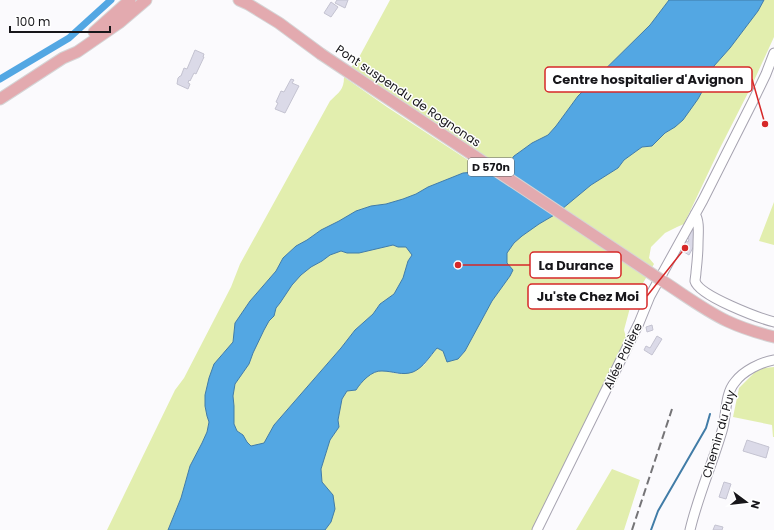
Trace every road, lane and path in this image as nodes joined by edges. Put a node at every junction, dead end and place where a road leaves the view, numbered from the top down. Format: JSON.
{"nodes":[{"id":1,"x":130,"y":0,"type":"edge"},
{"id":2,"x":146,"y":0,"type":"edge"},
{"id":3,"x":239,"y":0,"type":"edge"},
{"id":4,"x":251,"y":0,"type":"edge"},
{"id":5,"x":279,"y":23,"type":"junction"},
{"id":6,"x":774,"y":54,"type":"edge"},
{"id":7,"x":63,"y":58,"type":"junction"},
{"id":8,"x":0,"y":99,"type":"edge"},
{"id":9,"x":695,"y":214,"type":"junction"},
{"id":10,"x":774,"y":322,"type":"edge"},
{"id":11,"x":774,"y":337,"type":"edge"},
{"id":12,"x":774,"y":360,"type":"edge"},
{"id":13,"x":537,"y":530,"type":"edge"},
{"id":14,"x":690,"y":530,"type":"edge"}],
"edges":[{"from":1,"to":7,"type":"main road"},
{"from":2,"to":7,"type":"main road"},
{"from":3,"to":5,"type":"main road","number":"D 570n"},
{"from":4,"to":5,"type":"main road","number":"D 570n"},
{"from":5,"to":11,"type":"main road","name":"Pont suspendu de Rognonas","number":"D 570n","bridge":true},
{"from":6,"to":9,"type":"street","name":"Allée Palière"},
{"from":7,"to":8,"type":"main road"},
{"from":9,"to":10,"type":"street"},
{"from":9,"to":13,"type":"street","name":"Allée Palière"},
{"from":12,"to":14,"type":"street","name":"Chemin du Puy"}]}
